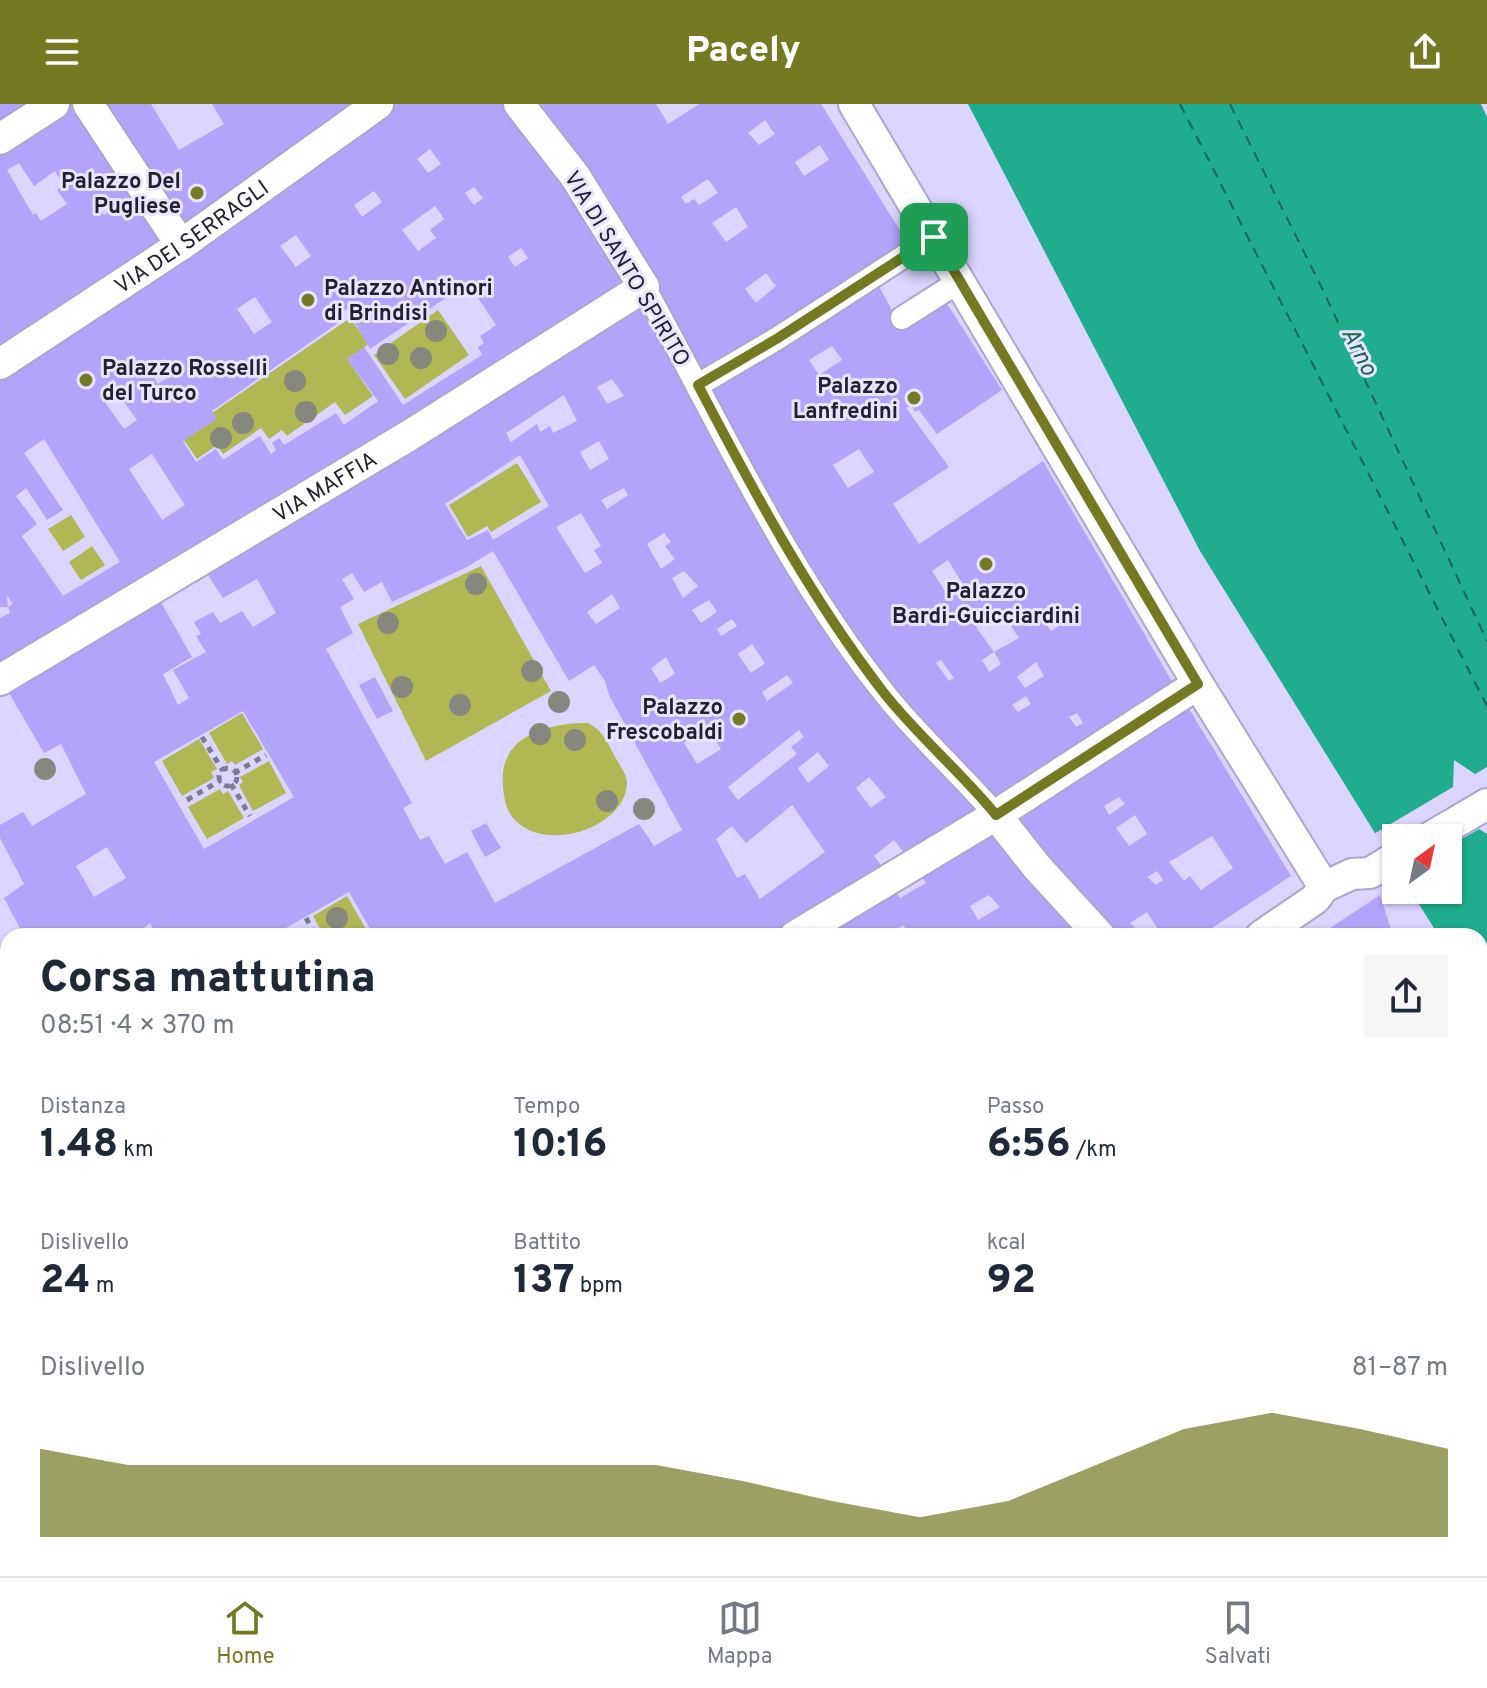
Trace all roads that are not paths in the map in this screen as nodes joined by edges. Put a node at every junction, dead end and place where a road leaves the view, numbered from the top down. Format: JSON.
{"nodes":[{"id":1,"x":54,"y":104,"type":"edge"},
{"id":2,"x":88,"y":104,"type":"edge"},
{"id":3,"x":378,"y":104,"type":"edge"},
{"id":4,"x":519,"y":104,"type":"edge"},
{"id":5,"x":854,"y":104,"type":"edge"},
{"id":6,"x":0,"y":139,"type":"edge"},
{"id":7,"x":934,"y":237,"type":"junction"},
{"id":8,"x":181,"y":245,"type":"junction"},
{"id":9,"x":960,"y":281,"type":"junction"},
{"id":10,"x":644,"y":287,"type":"junction"},
{"id":11,"x":902,"y":318,"type":"dead end"},
{"id":12,"x":0,"y":364,"type":"edge"},
{"id":13,"x":698,"y":385,"type":"junction"},
{"id":14,"x":0,"y":680,"type":"edge"},
{"id":15,"x":1198,"y":684,"type":"junction"},
{"id":16,"x":1487,"y":804,"type":"edge"},
{"id":17,"x":996,"y":815,"type":"junction"},
{"id":18,"x":1453,"y":824,"type":"edge"},
{"id":19,"x":1382,"y":864,"type":"edge"},
{"id":20,"x":1324,"y":887,"type":"junction"},
{"id":21,"x":808,"y":928,"type":"edge"},
{"id":22,"x":1093,"y":928,"type":"edge"},
{"id":23,"x":1273,"y":928,"type":"edge"}],
"edges":[{"from":1,"to":6,"type":"street"},
{"from":2,"to":8,"type":"street"},
{"from":3,"to":8,"type":"street","name":"VIA DEI SERRAGLI"},
{"from":4,"to":10,"type":"street","name":"VIA DI SANTO SPIRITO"},
{"from":5,"to":7,"type":"street"},
{"from":7,"to":9,"type":"street"},
{"from":7,"to":13,"type":"street"},
{"from":8,"to":12,"type":"street","name":"VIA DEI SERRAGLI"},
{"from":9,"to":11,"type":"street"},
{"from":9,"to":15,"type":"street"},
{"from":10,"to":13,"type":"street","name":"VIA DI SANTO SPIRITO"},
{"from":10,"to":14,"type":"street","name":"VIA MAFFIA"},
{"from":13,"to":17,"type":"street","name":"VIA DI SANTO SPIRITO"},
{"from":15,"to":17,"type":"street"},
{"from":15,"to":20,"type":"street"},
{"from":16,"to":18,"type":"street"},
{"from":17,"to":21,"type":"street"},
{"from":17,"to":22,"type":"street","name":"VIA DI SANTO SPIRITO"},
{"from":19,"to":20,"type":"street"},
{"from":20,"to":23,"type":"street"}]}
